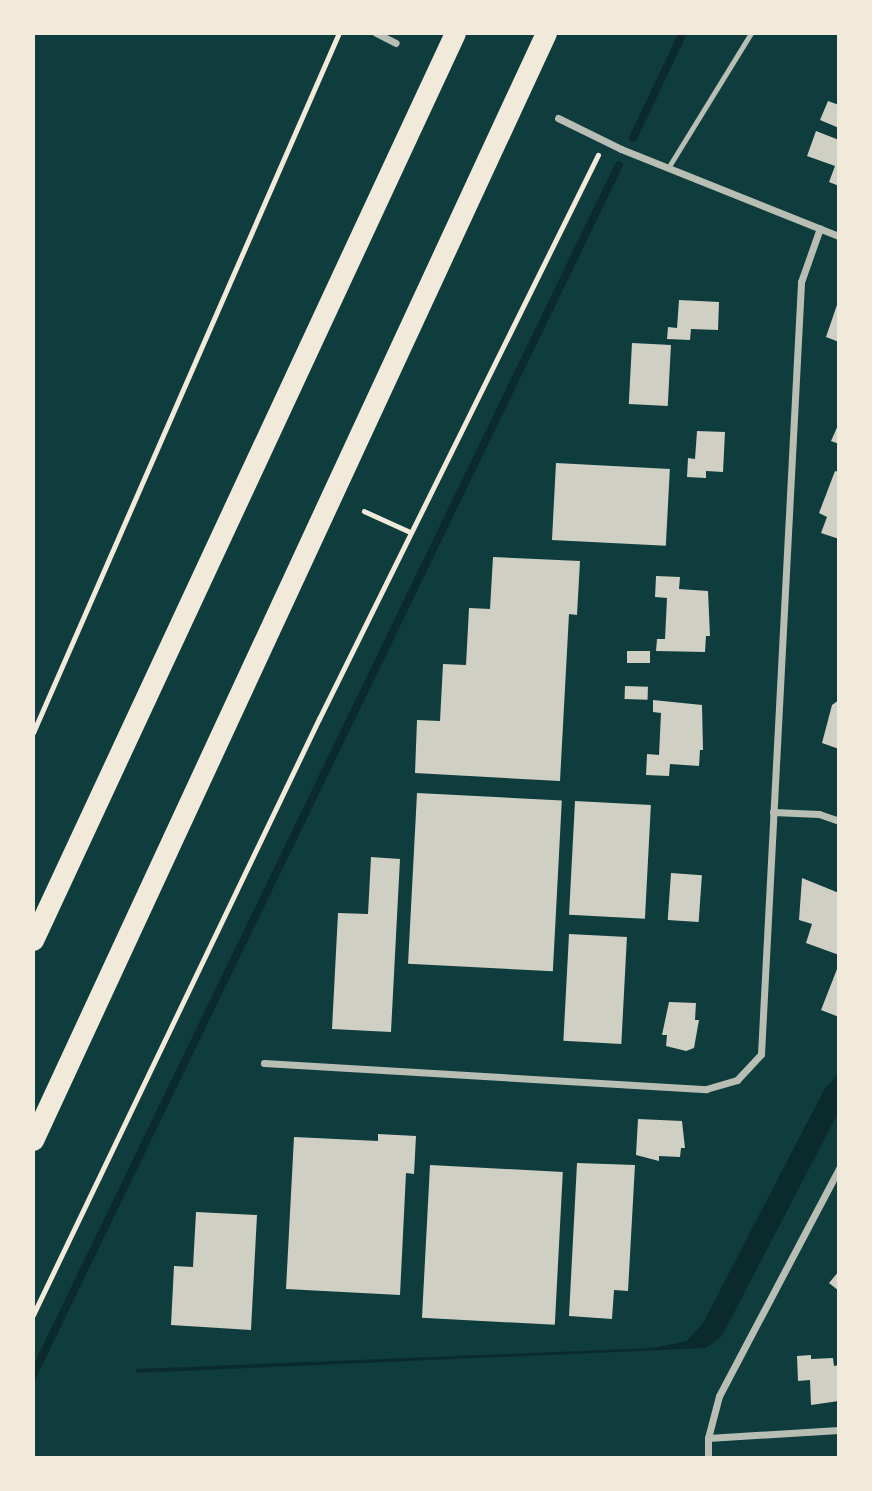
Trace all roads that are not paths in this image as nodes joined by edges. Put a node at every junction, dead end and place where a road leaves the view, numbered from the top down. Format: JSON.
{"nodes":[{"id":1,"x":376,"y":33,"type":"edge"},
{"id":2,"x":454,"y":33,"type":"edge"},
{"id":3,"x":546,"y":33,"type":"edge"},
{"id":4,"x":751,"y":33,"type":"edge"},
{"id":5,"x":396,"y":43,"type":"dead end"},
{"id":6,"x":558,"y":118,"type":"dead end"},
{"id":7,"x":668,"y":168,"type":"junction"},
{"id":8,"x":820,"y":228,"type":"junction"},
{"id":9,"x":839,"y":236,"type":"edge"},
{"id":10,"x":773,"y":812,"type":"junction"},
{"id":11,"x":839,"y":821,"type":"edge"},
{"id":12,"x":33,"y":940,"type":"edge"},
{"id":13,"x":264,"y":1063,"type":"dead end"},
{"id":14,"x":33,"y":1140,"type":"edge"},
{"id":15,"x":839,"y":1168,"type":"edge"},
{"id":16,"x":839,"y":1430,"type":"edge"},
{"id":17,"x":708,"y":1438,"type":"junction"},
{"id":18,"x":708,"y":1458,"type":"edge"}],
"edges":[{"from":1,"to":5,"type":"street"},
{"from":2,"to":12,"type":"highway"},
{"from":3,"to":14,"type":"highway"},
{"from":4,"to":7,"type":"lane"},
{"from":6,"to":7,"type":"street"},
{"from":7,"to":8,"type":"street"},
{"from":8,"to":9,"type":"street"},
{"from":8,"to":10,"type":"street"},
{"from":10,"to":11,"type":"street"},
{"from":10,"to":13,"type":"street"},
{"from":15,"to":17,"type":"street"},
{"from":16,"to":17,"type":"street"},
{"from":17,"to":18,"type":"street"}]}
